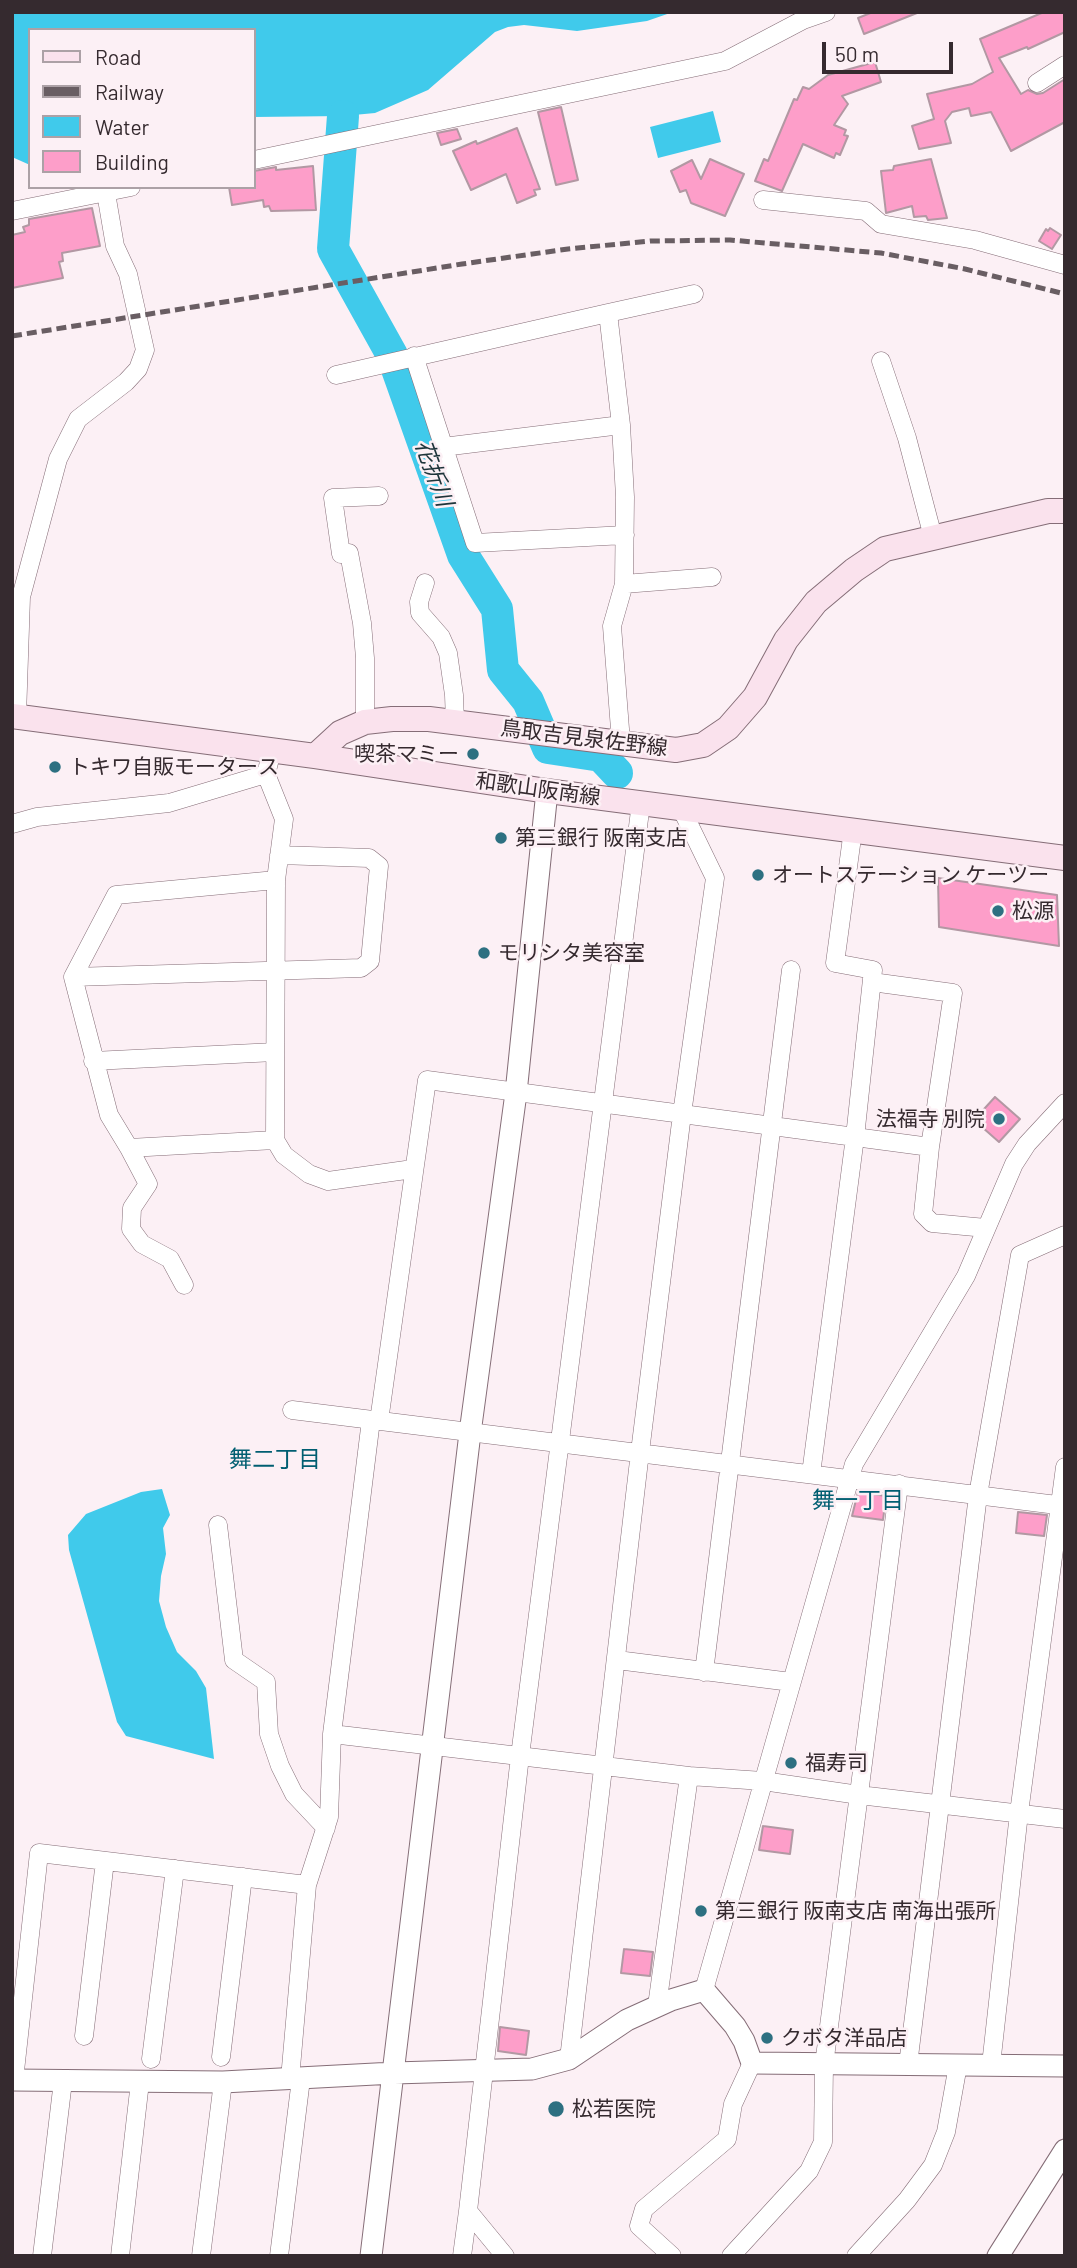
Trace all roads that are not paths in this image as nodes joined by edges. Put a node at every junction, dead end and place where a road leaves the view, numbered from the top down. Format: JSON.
{"nodes":[{"id":1,"x":826,"y":12,"type":"edge"},
{"id":2,"x":1065,"y":65,"type":"edge"},
{"id":3,"x":1037,"y":83,"type":"dead end"},
{"id":4,"x":256,"y":160,"type":"edge"},
{"id":5,"x":123,"y":189,"type":"edge"},
{"id":6,"x":106,"y":193,"type":"junction"},
{"id":7,"x":763,"y":200,"type":"dead end"},
{"id":8,"x":12,"y":211,"type":"edge"},
{"id":9,"x":1065,"y":265,"type":"edge"},
{"id":10,"x":694,"y":294,"type":"dead end"},
{"id":11,"x":608,"y":313,"type":"junction"},
{"id":12,"x":414,"y":356,"type":"junction"},
{"id":13,"x":881,"y":361,"type":"dead end"},
{"id":14,"x":336,"y":375,"type":"dead end"},
{"id":15,"x":621,"y":425,"type":"junction"},
{"id":16,"x":443,"y":447,"type":"junction"},
{"id":17,"x":379,"y":496,"type":"dead end"},
{"id":18,"x":1065,"y":511,"type":"edge"},
{"id":19,"x":625,"y":535,"type":"junction"},
{"id":20,"x":933,"y":537,"type":"junction"},
{"id":21,"x":712,"y":577,"type":"dead end"},
{"id":22,"x":425,"y":583,"type":"dead end"},
{"id":23,"x":624,"y":584,"type":"junction"},
{"id":24,"x":15,"y":716,"type":"edge"},
{"id":25,"x":365,"y":722,"type":"junction"},
{"id":26,"x":455,"y":722,"type":"junction"},
{"id":27,"x":621,"y":742,"type":"junction"},
{"id":28,"x":315,"y":756,"type":"junction"},
{"id":29,"x":269,"y":762,"type":"junction"},
{"id":30,"x":547,"y":791,"type":"junction"},
{"id":31,"x":641,"y":803,"type":"junction"},
{"id":32,"x":681,"y":808,"type":"junction"},
{"id":33,"x":12,"y":824,"type":"edge"},
{"id":34,"x":853,"y":830,"type":"junction"},
{"id":35,"x":279,"y":855,"type":"junction"},
{"id":36,"x":1065,"y":858,"type":"edge"},
{"id":37,"x":276,"y":880,"type":"junction"},
{"id":38,"x":275,"y":970,"type":"junction"},
{"id":39,"x":791,"y":970,"type":"dead end"},
{"id":40,"x":73,"y":977,"type":"junction"},
{"id":41,"x":872,"y":982,"type":"junction"},
{"id":42,"x":275,"y":1052,"type":"junction"},
{"id":43,"x":93,"y":1060,"type":"junction"},
{"id":44,"x":516,"y":1093,"type":"junction"},
{"id":45,"x":1065,"y":1103,"type":"edge"},
{"id":46,"x":604,"y":1105,"type":"junction"},
{"id":47,"x":682,"y":1115,"type":"junction"},
{"id":48,"x":773,"y":1126,"type":"junction"},
{"id":49,"x":855,"y":1137,"type":"junction"},
{"id":50,"x":275,"y":1140,"type":"junction"},
{"id":51,"x":930,"y":1147,"type":"junction"},
{"id":52,"x":129,"y":1148,"type":"junction"},
{"id":53,"x":413,"y":1169,"type":"junction"},
{"id":54,"x":986,"y":1228,"type":"junction"},
{"id":55,"x":1065,"y":1234,"type":"edge"},
{"id":56,"x":184,"y":1285,"type":"dead end"},
{"id":57,"x":292,"y":1410,"type":"dead end"},
{"id":58,"x":375,"y":1421,"type":"junction"},
{"id":59,"x":470,"y":1433,"type":"junction"},
{"id":60,"x":560,"y":1443,"type":"junction"},
{"id":61,"x":640,"y":1452,"type":"junction"},
{"id":62,"x":730,"y":1464,"type":"junction"},
{"id":63,"x":1065,"y":1468,"type":"edge"},
{"id":64,"x":811,"y":1474,"type":"junction"},
{"id":65,"x":848,"y":1479,"type":"junction"},
{"id":66,"x":899,"y":1484,"type":"junction"},
{"id":67,"x":978,"y":1495,"type":"junction"},
{"id":68,"x":1063,"y":1506,"type":"edge"},
{"id":69,"x":218,"y":1525,"type":"dead end"},
{"id":70,"x":617,"y":1660,"type":"junction"},
{"id":71,"x":704,"y":1672,"type":"junction"},
{"id":72,"x":790,"y":1682,"type":"junction"},
{"id":73,"x":332,"y":1734,"type":"junction"},
{"id":74,"x":433,"y":1746,"type":"junction"},
{"id":75,"x":520,"y":1756,"type":"junction"},
{"id":76,"x":605,"y":1765,"type":"junction"},
{"id":77,"x":689,"y":1776,"type":"junction"},
{"id":78,"x":763,"y":1781,"type":"junction"},
{"id":79,"x":859,"y":1795,"type":"junction"},
{"id":80,"x":939,"y":1804,"type":"junction"},
{"id":81,"x":1019,"y":1813,"type":"junction"},
{"id":82,"x":1065,"y":1819,"type":"edge"},
{"id":83,"x":326,"y":1828,"type":"junction"},
{"id":84,"x":105,"y":1861,"type":"junction"},
{"id":85,"x":175,"y":1869,"type":"junction"},
{"id":86,"x":243,"y":1877,"type":"junction"},
{"id":87,"x":307,"y":1885,"type":"junction"},
{"id":88,"x":704,"y":1990,"type":"junction"},
{"id":89,"x":657,"y":2006,"type":"junction"},
{"id":90,"x":85,"y":2036,"type":"dead end"},
{"id":91,"x":221,"y":2057,"type":"dead end"},
{"id":92,"x":151,"y":2059,"type":"dead end"},
{"id":93,"x":569,"y":2059,"type":"junction"},
{"id":94,"x":752,"y":2063,"type":"junction"},
{"id":95,"x":824,"y":2065,"type":"junction"},
{"id":96,"x":908,"y":2065,"type":"junction"},
{"id":97,"x":958,"y":2065,"type":"junction"},
{"id":98,"x":991,"y":2065,"type":"junction"},
{"id":99,"x":1065,"y":2066,"type":"edge"},
{"id":100,"x":485,"y":2071,"type":"junction"},
{"id":101,"x":394,"y":2073,"type":"junction"},
{"id":102,"x":295,"y":2079,"type":"junction"},
{"id":103,"x":13,"y":2080,"type":"edge"},
{"id":104,"x":63,"y":2081,"type":"junction"},
{"id":105,"x":140,"y":2082,"type":"junction"},
{"id":106,"x":223,"y":2082,"type":"junction"},
{"id":107,"x":1065,"y":2150,"type":"edge"},
{"id":108,"x":468,"y":2211,"type":"junction"},
{"id":109,"x":42,"y":2256,"type":"edge"},
{"id":110,"x":120,"y":2256,"type":"edge"},
{"id":111,"x":201,"y":2256,"type":"edge"},
{"id":112,"x":279,"y":2256,"type":"edge"},
{"id":113,"x":371,"y":2256,"type":"edge"},
{"id":114,"x":462,"y":2256,"type":"edge"},
{"id":115,"x":505,"y":2256,"type":"edge"},
{"id":116,"x":672,"y":2256,"type":"edge"},
{"id":117,"x":731,"y":2256,"type":"edge"},
{"id":118,"x":856,"y":2256,"type":"edge"},
{"id":119,"x":999,"y":2256,"type":"edge"}],
"edges":[{"from":1,"to":4,"type":"street"},
{"from":2,"to":3,"type":"street"},
{"from":5,"to":6,"type":"street"},
{"from":6,"to":8,"type":"street"},
{"from":6,"to":24,"type":"street"},
{"from":7,"to":9,"type":"street"},
{"from":10,"to":11,"type":"street"},
{"from":11,"to":12,"type":"street"},
{"from":11,"to":15,"type":"street"},
{"from":12,"to":14,"type":"street"},
{"from":12,"to":16,"type":"street"},
{"from":13,"to":20,"type":"street"},
{"from":15,"to":16,"type":"street"},
{"from":15,"to":19,"type":"street"},
{"from":16,"to":19,"type":"street"},
{"from":17,"to":25,"type":"street"},
{"from":18,"to":20,"type":"main road","name":"鳥取吉見泉佐野線"},
{"from":19,"to":23,"type":"street"},
{"from":20,"to":27,"type":"main road","name":"鳥取吉見泉佐野線"},
{"from":21,"to":23,"type":"street"},
{"from":22,"to":26,"type":"street"},
{"from":23,"to":27,"type":"street"},
{"from":24,"to":29,"type":"main road","name":"和歌山阪南線"},
{"from":25,"to":26,"type":"main road","name":"鳥取吉見泉佐野線"},
{"from":25,"to":28,"type":"main road","name":"鳥取吉見泉佐野線"},
{"from":26,"to":27,"type":"main road","name":"鳥取吉見泉佐野線"},
{"from":28,"to":29,"type":"main road","name":"和歌山阪南線"},
{"from":28,"to":30,"type":"main road","name":"和歌山阪南線"},
{"from":29,"to":33,"type":"street"},
{"from":29,"to":35,"type":"street"},
{"from":30,"to":31,"type":"main road","name":"和歌山阪南線"},
{"from":30,"to":44,"type":"street"},
{"from":31,"to":32,"type":"main road","name":"和歌山阪南線"},
{"from":31,"to":46,"type":"street"},
{"from":32,"to":34,"type":"main road","name":"和歌山阪南線"},
{"from":32,"to":47,"type":"street"},
{"from":34,"to":36,"type":"main road","name":"和歌山阪南線"},
{"from":34,"to":41,"type":"street"},
{"from":35,"to":37,"type":"street"},
{"from":35,"to":38,"type":"street"},
{"from":37,"to":38,"type":"street"},
{"from":37,"to":40,"type":"street"},
{"from":38,"to":40,"type":"street"},
{"from":38,"to":42,"type":"street"},
{"from":39,"to":48,"type":"street"},
{"from":40,"to":43,"type":"street"},
{"from":41,"to":49,"type":"street"},
{"from":41,"to":51,"type":"street"},
{"from":42,"to":43,"type":"street"},
{"from":42,"to":50,"type":"street"},
{"from":43,"to":52,"type":"street"},
{"from":44,"to":46,"type":"street"},
{"from":44,"to":53,"type":"street"},
{"from":44,"to":59,"type":"street"},
{"from":45,"to":54,"type":"street"},
{"from":46,"to":47,"type":"street"},
{"from":46,"to":60,"type":"street"},
{"from":47,"to":48,"type":"street"},
{"from":47,"to":61,"type":"street"},
{"from":48,"to":49,"type":"street"},
{"from":48,"to":62,"type":"street"},
{"from":49,"to":51,"type":"street"},
{"from":49,"to":64,"type":"street"},
{"from":50,"to":52,"type":"street"},
{"from":50,"to":53,"type":"street"},
{"from":51,"to":54,"type":"street"},
{"from":52,"to":56,"type":"street"},
{"from":53,"to":58,"type":"street"},
{"from":54,"to":65,"type":"street"},
{"from":55,"to":67,"type":"street"},
{"from":57,"to":58,"type":"street"},
{"from":58,"to":59,"type":"street"},
{"from":58,"to":73,"type":"street"},
{"from":59,"to":60,"type":"street"},
{"from":59,"to":74,"type":"street"},
{"from":60,"to":61,"type":"street"},
{"from":60,"to":75,"type":"street"},
{"from":61,"to":62,"type":"street"},
{"from":61,"to":70,"type":"street"},
{"from":62,"to":64,"type":"street"},
{"from":62,"to":71,"type":"street"},
{"from":63,"to":68,"type":"street"},
{"from":64,"to":65,"type":"street"},
{"from":65,"to":66,"type":"street"},
{"from":65,"to":72,"type":"street"},
{"from":66,"to":67,"type":"street"},
{"from":66,"to":79,"type":"street"},
{"from":67,"to":68,"type":"street"},
{"from":67,"to":80,"type":"street"},
{"from":68,"to":81,"type":"street"},
{"from":69,"to":83,"type":"street"},
{"from":70,"to":71,"type":"street"},
{"from":70,"to":76,"type":"street"},
{"from":71,"to":72,"type":"street"},
{"from":72,"to":78,"type":"street"},
{"from":73,"to":74,"type":"street"},
{"from":73,"to":83,"type":"street"},
{"from":74,"to":75,"type":"street"},
{"from":74,"to":101,"type":"street"},
{"from":75,"to":76,"type":"street"},
{"from":75,"to":100,"type":"street"},
{"from":76,"to":77,"type":"street"},
{"from":76,"to":93,"type":"street"},
{"from":77,"to":78,"type":"street"},
{"from":77,"to":89,"type":"street"},
{"from":78,"to":79,"type":"street"},
{"from":78,"to":88,"type":"street"},
{"from":79,"to":80,"type":"street"},
{"from":79,"to":95,"type":"street"},
{"from":80,"to":81,"type":"street"},
{"from":80,"to":96,"type":"street"},
{"from":81,"to":82,"type":"street"},
{"from":81,"to":98,"type":"street"},
{"from":83,"to":87,"type":"street"},
{"from":84,"to":85,"type":"street"},
{"from":84,"to":90,"type":"street"},
{"from":84,"to":103,"type":"street"},
{"from":85,"to":86,"type":"street"},
{"from":85,"to":92,"type":"street"},
{"from":86,"to":87,"type":"street"},
{"from":86,"to":91,"type":"street"},
{"from":87,"to":102,"type":"street"},
{"from":88,"to":89,"type":"street"},
{"from":88,"to":94,"type":"street"},
{"from":89,"to":93,"type":"street"},
{"from":93,"to":100,"type":"street"},
{"from":94,"to":95,"type":"street"},
{"from":94,"to":116,"type":"street"},
{"from":95,"to":96,"type":"street"},
{"from":95,"to":117,"type":"street"},
{"from":96,"to":97,"type":"street"},
{"from":97,"to":98,"type":"street"},
{"from":97,"to":118,"type":"street"},
{"from":98,"to":99,"type":"street"},
{"from":100,"to":101,"type":"street"},
{"from":100,"to":108,"type":"street"},
{"from":101,"to":102,"type":"street"},
{"from":101,"to":113,"type":"street"},
{"from":102,"to":106,"type":"street"},
{"from":102,"to":112,"type":"street"},
{"from":103,"to":104,"type":"street"},
{"from":104,"to":105,"type":"street"},
{"from":104,"to":109,"type":"street"},
{"from":105,"to":106,"type":"street"},
{"from":105,"to":110,"type":"street"},
{"from":106,"to":111,"type":"street"},
{"from":107,"to":119,"type":"street"},
{"from":108,"to":114,"type":"street"},
{"from":108,"to":115,"type":"street"}]}
